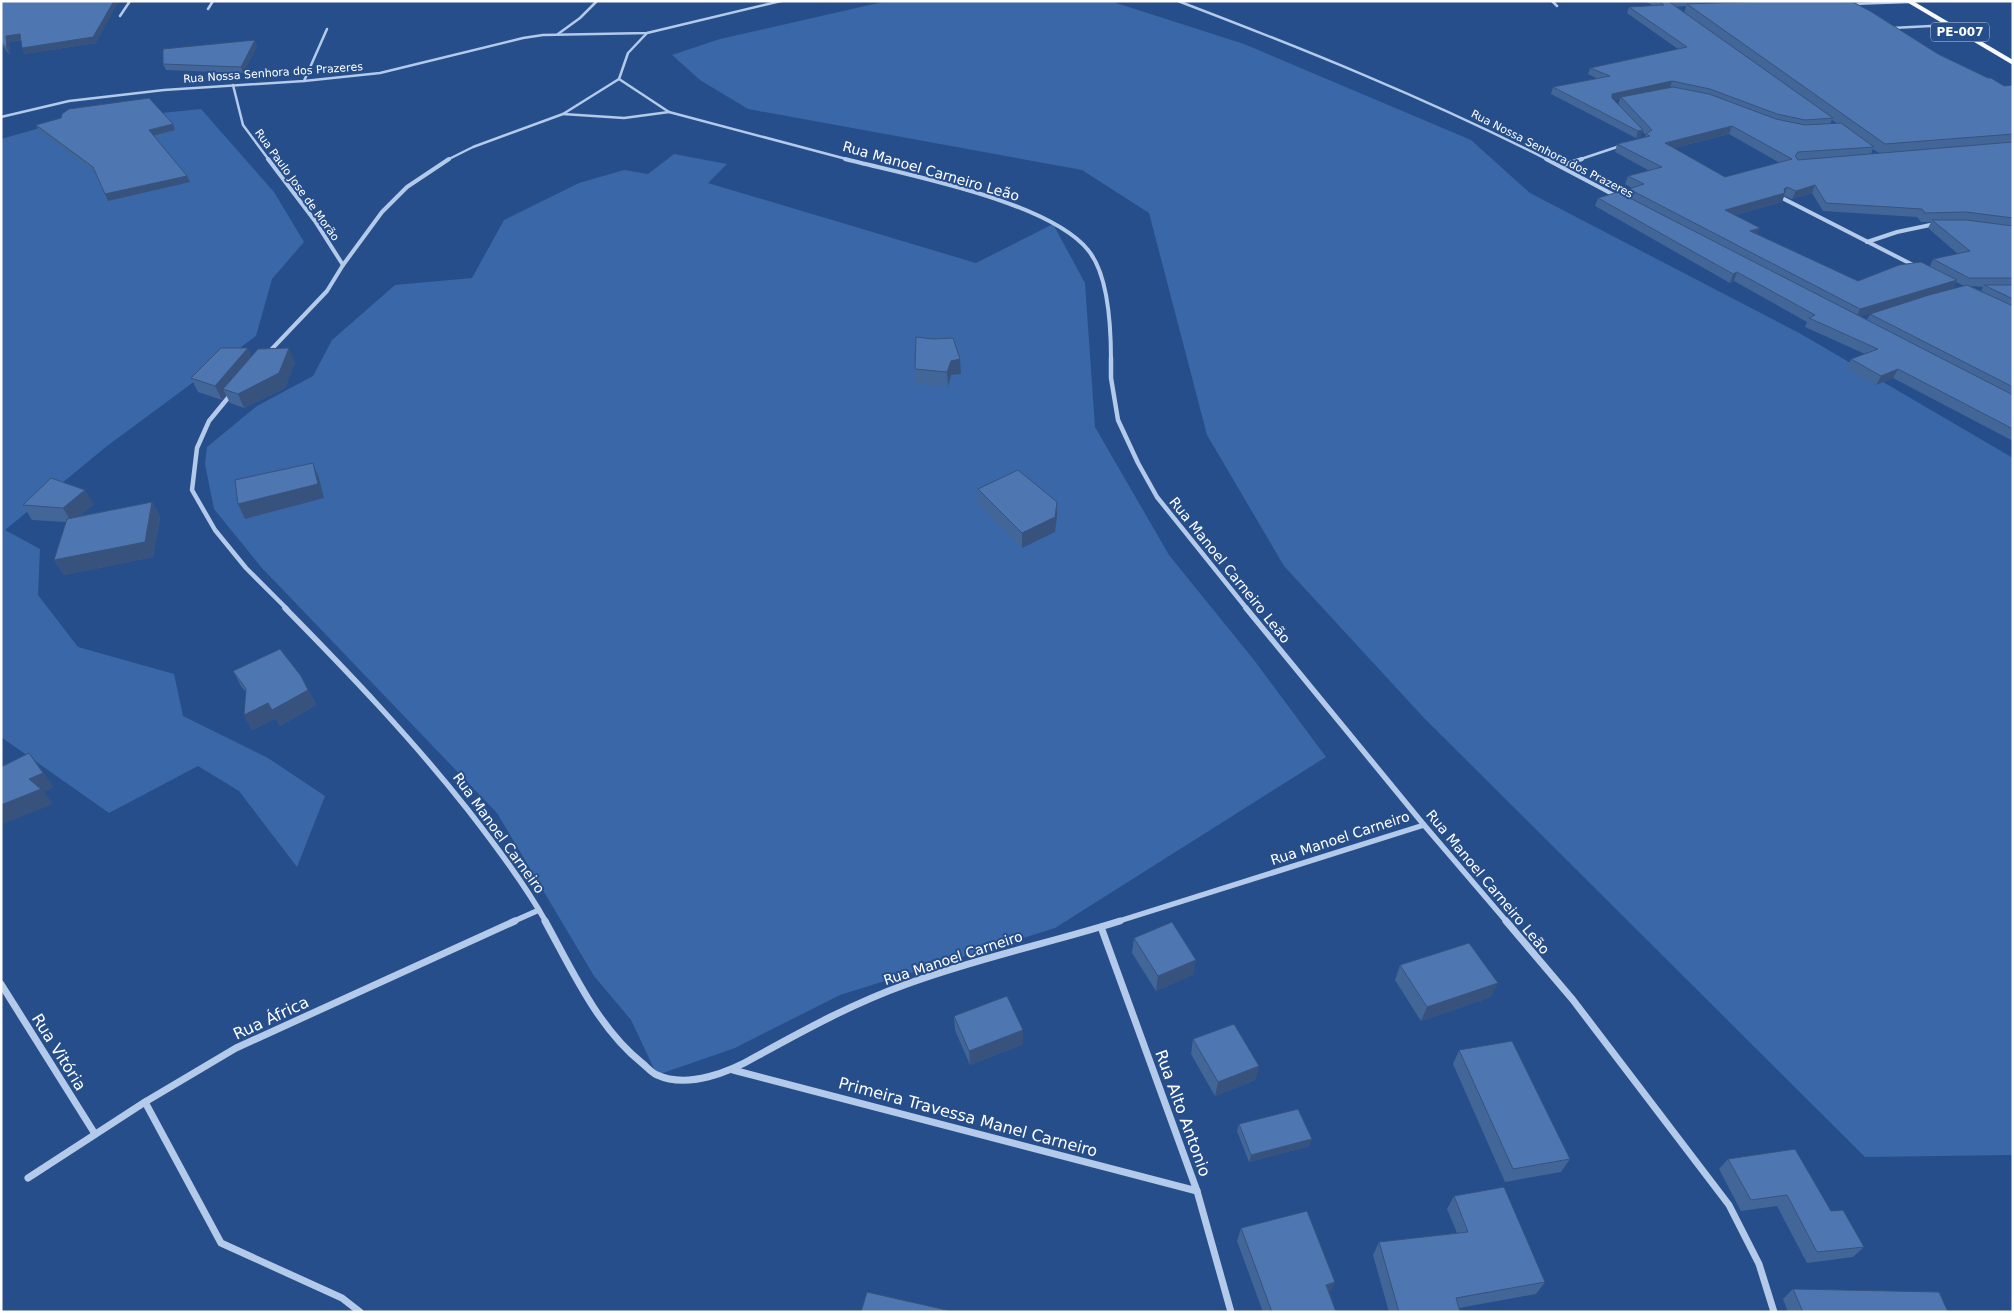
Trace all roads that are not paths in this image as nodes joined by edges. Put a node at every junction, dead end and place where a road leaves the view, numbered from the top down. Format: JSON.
{"nodes":[{"id":1,"x":130,"y":1,"type":"edge"},
{"id":2,"x":213,"y":1,"type":"edge"},
{"id":3,"x":596,"y":1,"type":"edge"},
{"id":4,"x":781,"y":1,"type":"edge"},
{"id":5,"x":1178,"y":1,"type":"edge"},
{"id":6,"x":1552,"y":1,"type":"edge"},
{"id":7,"x":1909,"y":2,"type":"edge"},
{"id":8,"x":1842,"y":4,"type":"edge"},
{"id":9,"x":1852,"y":4,"type":"junction"},
{"id":10,"x":1557,"y":6,"type":"dead end"},
{"id":11,"x":208,"y":9,"type":"dead end"},
{"id":12,"x":1860,"y":9,"type":"edge"},
{"id":13,"x":120,"y":16,"type":"dead end"},
{"id":14,"x":1950,"y":26,"type":"junction"},
{"id":15,"x":327,"y":30,"type":"dead end"},
{"id":16,"x":647,"y":33,"type":"junction"},
{"id":17,"x":1900,"y":33,"type":"edge"},
{"id":18,"x":558,"y":35,"type":"junction"},
{"id":19,"x":2013,"y":63,"type":"edge"},
{"id":20,"x":619,"y":79,"type":"junction"},
{"id":21,"x":304,"y":81,"type":"junction"},
{"id":22,"x":233,"y":85,"type":"junction"},
{"id":23,"x":670,"y":112,"type":"junction"},
{"id":24,"x":563,"y":114,"type":"junction"},
{"id":25,"x":1,"y":117,"type":"edge"},
{"id":26,"x":1627,"y":144,"type":"edge"},
{"id":27,"x":1560,"y":166,"type":"junction"},
{"id":28,"x":1618,"y":198,"type":"edge"},
{"id":29,"x":1784,"y":199,"type":"edge"},
{"id":30,"x":1939,"y":224,"type":"edge"},
{"id":31,"x":1867,"y":242,"type":"junction"},
{"id":32,"x":343,"y":265,"type":"junction"},
{"id":33,"x":1922,"y":270,"type":"edge"},
{"id":34,"x":263,"y":359,"type":"edge"},
{"id":35,"x":238,"y":386,"type":"edge"},
{"id":36,"x":1424,"y":825,"type":"junction"},
{"id":37,"x":539,"y":910,"type":"junction"},
{"id":38,"x":1101,"y":927,"type":"junction"},
{"id":39,"x":1,"y":984,"type":"edge"},
{"id":40,"x":733,"y":1070,"type":"junction"},
{"id":41,"x":144,"y":1102,"type":"junction"},
{"id":42,"x":95,"y":1134,"type":"junction"},
{"id":43,"x":28,"y":1178,"type":"dead end"},
{"id":44,"x":1196,"y":1192,"type":"junction"},
{"id":45,"x":360,"y":1312,"type":"edge"},
{"id":46,"x":1231,"y":1312,"type":"edge"},
{"id":47,"x":1774,"y":1312,"type":"edge"}],
"edges":[{"from":1,"to":13,"type":"street"},
{"from":2,"to":11,"type":"street"},
{"from":3,"to":18,"type":"street"},
{"from":4,"to":16,"type":"street","name":"Rua Nossa Senhora dos Prazeres"},
{"from":5,"to":27,"type":"street","name":"Rua Nossa Senhora dos Prazeres"},
{"from":6,"to":10,"type":"street"},
{"from":7,"to":9,"type":"street"},
{"from":7,"to":14,"type":"main road","number":"PE-007"},
{"from":8,"to":9,"type":"street"},
{"from":9,"to":12,"type":"street"},
{"from":14,"to":17,"type":"street"},
{"from":14,"to":19,"type":"main road","number":"PE-007"},
{"from":15,"to":21,"type":"street"},
{"from":16,"to":18,"type":"street","name":"Rua Nossa Senhora dos Prazeres"},
{"from":16,"to":20,"type":"street"},
{"from":18,"to":21,"type":"street","name":"Rua Nossa Senhora dos Prazeres"},
{"from":20,"to":23,"type":"street","name":"Rua Manoel Carneiro Leão"},
{"from":20,"to":24,"type":"street"},
{"from":21,"to":22,"type":"street","name":"Rua Nossa Senhora dos Prazeres"},
{"from":22,"to":25,"type":"street","name":"Rua Nossa Senhora dos Prazeres"},
{"from":22,"to":32,"type":"street","name":"Rua Paulo Jose de Morão"},
{"from":23,"to":24,"type":"street"},
{"from":23,"to":36,"type":"street","name":"Rua Manoel Carneiro Leão"},
{"from":24,"to":32,"type":"street"},
{"from":26,"to":27,"type":"street"},
{"from":27,"to":28,"type":"street","name":"Rua Nossa Senhora dos Prazeres"},
{"from":29,"to":31,"type":"street"},
{"from":30,"to":31,"type":"street"},
{"from":31,"to":33,"type":"street"},
{"from":32,"to":34,"type":"street"},
{"from":35,"to":37,"type":"street","name":"Rua Manoel Carneiro"},
{"from":36,"to":38,"type":"street","name":"Rua Manoel Carneiro"},
{"from":36,"to":47,"type":"street","name":"Rua Manoel Carneiro Leão"},
{"from":37,"to":40,"type":"street","name":"Rua Manoel Carneiro"},
{"from":37,"to":41,"type":"street","name":"Rua África"},
{"from":38,"to":40,"type":"street","name":"Rua Manoel Carneiro"},
{"from":38,"to":44,"type":"street","name":"Rua Alto Antonio"},
{"from":39,"to":42,"type":"street","name":"Rua Vitória"},
{"from":40,"to":44,"type":"street","name":"Primeira Travessa Manel Carneiro"},
{"from":41,"to":42,"type":"street","name":"Rua África"},
{"from":41,"to":45,"type":"street"},
{"from":42,"to":43,"type":"street","name":"Rua África"},
{"from":44,"to":46,"type":"street","name":"Rua Alto Antonio"}]}
